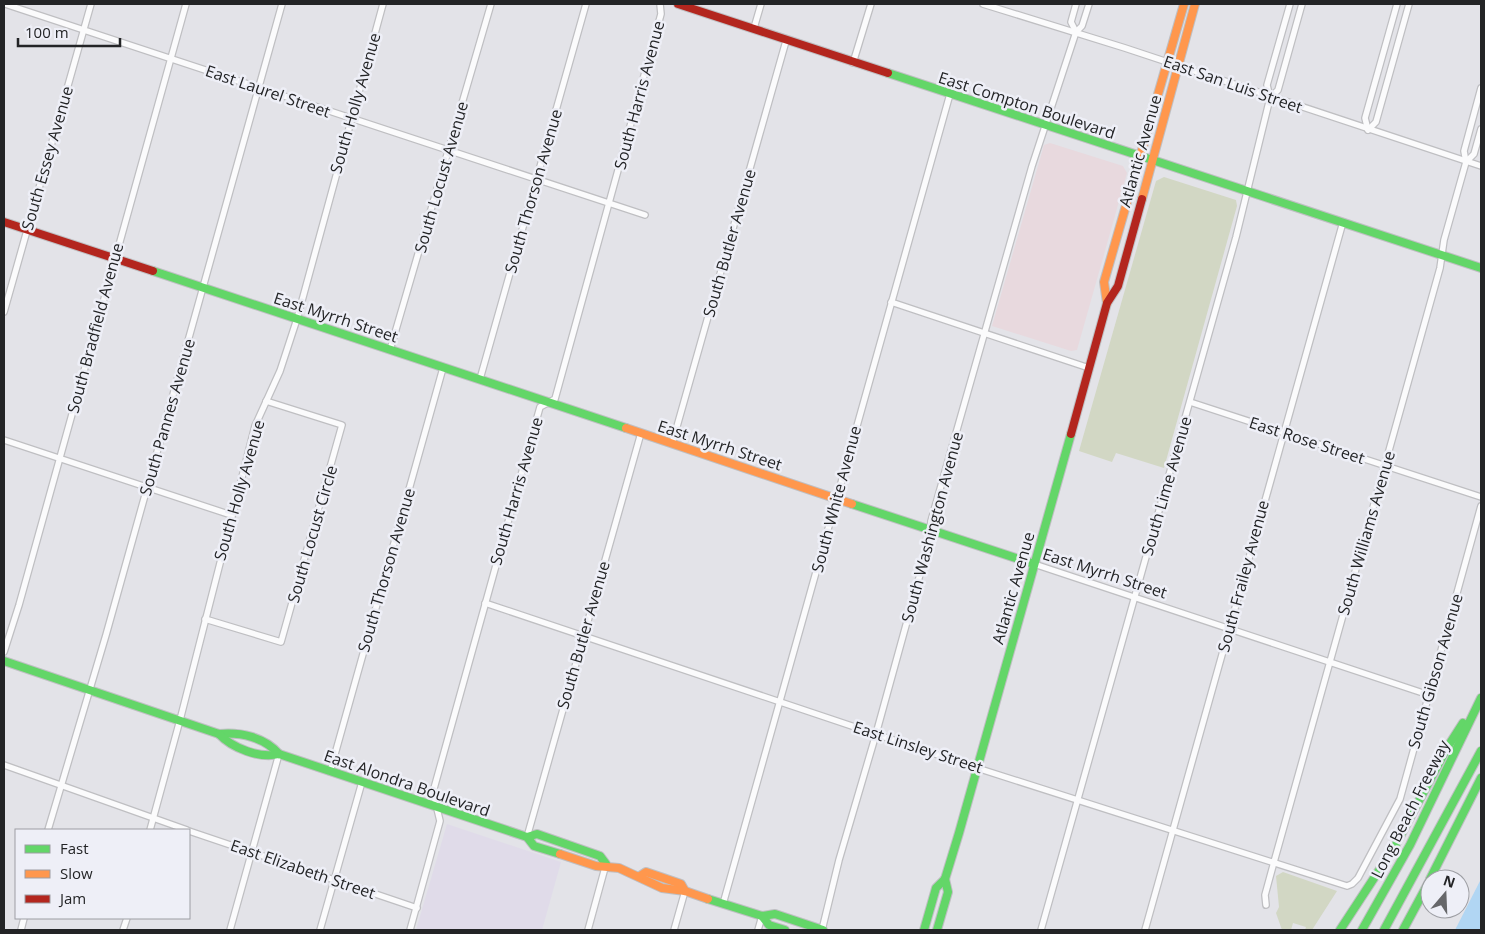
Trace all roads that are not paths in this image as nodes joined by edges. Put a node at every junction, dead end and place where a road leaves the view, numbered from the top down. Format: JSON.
{"nodes":[{"id":1,"x":5,"y":4,"type":"edge"},
{"id":2,"x":91,"y":4,"type":"edge"},
{"id":3,"x":186,"y":4,"type":"edge"},
{"id":4,"x":282,"y":4,"type":"edge"},
{"id":5,"x":383,"y":4,"type":"edge"},
{"id":6,"x":491,"y":4,"type":"edge"},
{"id":7,"x":586,"y":4,"type":"edge"},
{"id":8,"x":660,"y":4,"type":"edge"},
{"id":9,"x":678,"y":4,"type":"edge"},
{"id":10,"x":761,"y":4,"type":"edge"},
{"id":11,"x":871,"y":4,"type":"edge"},
{"id":12,"x":983,"y":4,"type":"edge"},
{"id":13,"x":1076,"y":4,"type":"edge"},
{"id":14,"x":1089,"y":4,"type":"edge"},
{"id":15,"x":1184,"y":4,"type":"edge"},
{"id":16,"x":1194,"y":4,"type":"edge"},
{"id":17,"x":1290,"y":4,"type":"edge"},
{"id":18,"x":1302,"y":4,"type":"edge"},
{"id":19,"x":1397,"y":4,"type":"edge"},
{"id":20,"x":1409,"y":4,"type":"edge"},
{"id":21,"x":754,"y":28,"type":"junction"},
{"id":22,"x":84,"y":30,"type":"junction"},
{"id":23,"x":1076,"y":32,"type":"junction"},
{"id":24,"x":786,"y":41,"type":"junction"},
{"id":25,"x":171,"y":58,"type":"junction"},
{"id":26,"x":1167,"y":62,"type":"junction"},
{"id":27,"x":853,"y":63,"type":"junction"},
{"id":28,"x":1177,"y":66,"type":"junction"},
{"id":29,"x":258,"y":88,"type":"junction"},
{"id":30,"x":1481,"y":88,"type":"edge"},
{"id":31,"x":950,"y":94,"type":"junction"},
{"id":32,"x":1270,"y":98,"type":"junction"},
{"id":33,"x":350,"y":118,"type":"junction"},
{"id":34,"x":1046,"y":126,"type":"junction"},
{"id":35,"x":1481,"y":129,"type":"edge"},
{"id":36,"x":1368,"y":130,"type":"junction"},
{"id":37,"x":449,"y":152,"type":"junction"},
{"id":38,"x":1140,"y":156,"type":"junction"},
{"id":39,"x":1151,"y":159,"type":"junction"},
{"id":40,"x":1466,"y":162,"type":"junction"},
{"id":41,"x":1481,"y":166,"type":"edge"},
{"id":42,"x":536,"y":180,"type":"junction"},
{"id":43,"x":1246,"y":190,"type":"junction"},
{"id":44,"x":610,"y":204,"type":"junction"},
{"id":45,"x":645,"y":215,"type":"dead end"},
{"id":46,"x":4,"y":222,"type":"edge"},
{"id":47,"x":1343,"y":222,"type":"junction"},
{"id":48,"x":27,"y":229,"type":"junction"},
{"id":49,"x":1443,"y":256,"type":"junction"},
{"id":50,"x":114,"y":258,"type":"junction"},
{"id":51,"x":1481,"y":268,"type":"edge"},
{"id":52,"x":203,"y":287,"type":"junction"},
{"id":53,"x":891,"y":302,"type":"junction"},
{"id":54,"x":1107,"y":303,"type":"junction"},
{"id":55,"x":4,"y":312,"type":"edge"},
{"id":56,"x":297,"y":320,"type":"junction"},
{"id":57,"x":985,"y":333,"type":"junction"},
{"id":58,"x":390,"y":350,"type":"junction"},
{"id":59,"x":442,"y":368,"type":"junction"},
{"id":60,"x":1089,"y":368,"type":"junction"},
{"id":61,"x":480,"y":379,"type":"junction"},
{"id":62,"x":266,"y":401,"type":"junction"},
{"id":63,"x":1190,"y":402,"type":"junction"},
{"id":64,"x":548,"y":403,"type":"junction"},
{"id":65,"x":1283,"y":432,"type":"junction"},
{"id":66,"x":641,"y":434,"type":"junction"},
{"id":67,"x":4,"y":440,"type":"edge"},
{"id":68,"x":672,"y":444,"type":"junction"},
{"id":69,"x":60,"y":458,"type":"junction"},
{"id":70,"x":1384,"y":465,"type":"junction"},
{"id":71,"x":147,"y":487,"type":"junction"},
{"id":72,"x":1481,"y":497,"type":"edge"},
{"id":73,"x":835,"y":498,"type":"junction"},
{"id":74,"x":1481,"y":506,"type":"edge"},
{"id":75,"x":231,"y":515,"type":"junction"},
{"id":76,"x":930,"y":530,"type":"junction"},
{"id":77,"x":1034,"y":564,"type":"junction"},
{"id":78,"x":1134,"y":598,"type":"junction"},
{"id":79,"x":485,"y":603,"type":"junction"},
{"id":80,"x":204,"y":619,"type":"junction"},
{"id":81,"x":1229,"y":629,"type":"junction"},
{"id":82,"x":583,"y":636,"type":"junction"},
{"id":83,"x":4,"y":652,"type":"edge"},
{"id":84,"x":4,"y":661,"type":"edge"},
{"id":85,"x":1330,"y":662,"type":"junction"},
{"id":86,"x":88,"y":690,"type":"junction"},
{"id":87,"x":1429,"y":695,"type":"junction"},
{"id":88,"x":1481,"y":698,"type":"edge"},
{"id":89,"x":779,"y":701,"type":"junction"},
{"id":90,"x":1474,"y":710,"type":"junction"},
{"id":91,"x":180,"y":720,"type":"junction"},
{"id":92,"x":219,"y":734,"type":"junction"},
{"id":93,"x":876,"y":734,"type":"junction"},
{"id":94,"x":1481,"y":751,"type":"edge"},
{"id":95,"x":279,"y":754,"type":"junction"},
{"id":96,"x":4,"y":766,"type":"edge"},
{"id":97,"x":977,"y":768,"type":"junction"},
{"id":98,"x":330,"y":772,"type":"junction"},
{"id":99,"x":1481,"y":778,"type":"edge"},
{"id":100,"x":362,"y":782,"type":"junction"},
{"id":101,"x":60,"y":786,"type":"junction"},
{"id":102,"x":1078,"y":800,"type":"junction"},
{"id":103,"x":437,"y":807,"type":"junction"},
{"id":104,"x":153,"y":819,"type":"junction"},
{"id":105,"x":48,"y":829,"type":"edge"},
{"id":106,"x":150,"y":829,"type":"edge"},
{"id":107,"x":182,"y":829,"type":"edge"},
{"id":108,"x":1174,"y":830,"type":"junction"},
{"id":109,"x":190,"y":832,"type":"edge"},
{"id":110,"x":527,"y":837,"type":"junction"},
{"id":111,"x":252,"y":852,"type":"junction"},
{"id":112,"x":1274,"y":862,"type":"junction"},
{"id":113,"x":606,"y":864,"type":"junction"},
{"id":114,"x":1435,"y":869,"type":"edge"},
{"id":115,"x":944,"y":879,"type":"junction"},
{"id":116,"x":334,"y":880,"type":"junction"},
{"id":117,"x":1352,"y":884,"type":"joint"},
{"id":118,"x":685,"y":891,"type":"junction"},
{"id":119,"x":1420,"y":898,"type":"edge"},
{"id":120,"x":723,"y":904,"type":"junction"},
{"id":121,"x":1266,"y":905,"type":"dead end"},
{"id":122,"x":417,"y":908,"type":"junction"},
{"id":123,"x":762,"y":916,"type":"junction"},
{"id":124,"x":230,"y":930,"type":"edge"},
{"id":125,"x":320,"y":930,"type":"edge"},
{"id":126,"x":410,"y":930,"type":"edge"},
{"id":127,"x":588,"y":930,"type":"edge"},
{"id":128,"x":674,"y":930,"type":"edge"},
{"id":129,"x":758,"y":930,"type":"edge"},
{"id":130,"x":785,"y":930,"type":"edge"},
{"id":131,"x":823,"y":930,"type":"edge"},
{"id":132,"x":924,"y":930,"type":"edge"},
{"id":133,"x":938,"y":930,"type":"edge"},
{"id":134,"x":1042,"y":930,"type":"edge"},
{"id":135,"x":1145,"y":930,"type":"edge"},
{"id":136,"x":1340,"y":930,"type":"edge"},
{"id":137,"x":1362,"y":930,"type":"edge"},
{"id":138,"x":1384,"y":930,"type":"edge"},
{"id":139,"x":1403,"y":930,"type":"edge"}],
"edges":[{"from":1,"to":22,"type":"street","name":"East Laurel Street"},
{"from":2,"to":22,"type":"street","name":"South Essey Avenue"},
{"from":3,"to":25,"type":"street","name":"South Bradfield Avenue"},
{"from":4,"to":29,"type":"street","name":"South Pannes Avenue"},
{"from":5,"to":33,"type":"street","name":"South Holly Avenue"},
{"from":6,"to":37,"type":"street","name":"South Locust Avenue"},
{"from":7,"to":42,"type":"street","name":"South Thorson Avenue"},
{"from":8,"to":44,"type":"street","name":"South Harris Avenue"},
{"from":9,"to":21,"type":"main road","name":"East Compton Boulevard"},
{"from":10,"to":21,"type":"street"},
{"from":11,"to":27,"type":"street"},
{"from":12,"to":23,"type":"street","name":"East San Luis Street"},
{"from":13,"to":23,"type":"street"},
{"from":14,"to":23,"type":"street"},
{"from":15,"to":26,"type":"main road","name":"Atlantic Avenue"},
{"from":16,"to":28,"type":"main road","name":"Atlantic Avenue"},
{"from":17,"to":32,"type":"street","name":"South Lime Avenue"},
{"from":18,"to":32,"type":"street","name":"South Lime Avenue"},
{"from":19,"to":36,"type":"street"},
{"from":20,"to":36,"type":"street"},
{"from":21,"to":24,"type":"main road","name":"East Compton Boulevard"},
{"from":22,"to":25,"type":"street","name":"East Laurel Street"},
{"from":22,"to":48,"type":"street","name":"South Essey Avenue"},
{"from":23,"to":26,"type":"street","name":"East San Luis Street"},
{"from":23,"to":34,"type":"street","name":"South Washington Avenue"},
{"from":24,"to":27,"type":"main road","name":"East Compton Boulevard"},
{"from":24,"to":68,"type":"street","name":"South Butler Avenue"},
{"from":25,"to":29,"type":"street","name":"East Laurel Street"},
{"from":25,"to":50,"type":"street","name":"South Bradfield Avenue"},
{"from":26,"to":28,"type":"street","name":"East San Luis Street"},
{"from":26,"to":38,"type":"main road","name":"Atlantic Avenue"},
{"from":27,"to":31,"type":"main road","name":"East Compton Boulevard"},
{"from":28,"to":32,"type":"street","name":"East San Luis Street"},
{"from":28,"to":39,"type":"main road","name":"Atlantic Avenue"},
{"from":29,"to":33,"type":"street","name":"East Laurel Street"},
{"from":29,"to":52,"type":"street","name":"South Pannes Avenue"},
{"from":30,"to":40,"type":"street","name":"South Williams Avenue"},
{"from":31,"to":34,"type":"main road","name":"East Compton Boulevard"},
{"from":31,"to":53,"type":"street","name":"South White Avenue"},
{"from":32,"to":36,"type":"street","name":"East San Luis Street"},
{"from":32,"to":43,"type":"street","name":"South Lime Avenue"},
{"from":33,"to":37,"type":"street","name":"East Laurel Street"},
{"from":33,"to":56,"type":"street","name":"South Holly Avenue"},
{"from":34,"to":38,"type":"main road","name":"East Compton Boulevard"},
{"from":34,"to":57,"type":"street","name":"South Washington Avenue"},
{"from":35,"to":40,"type":"street","name":"South Williams Avenue"},
{"from":36,"to":40,"type":"street","name":"East San Luis Street"},
{"from":37,"to":42,"type":"street","name":"East Laurel Street"},
{"from":37,"to":58,"type":"street","name":"South Locust Avenue"},
{"from":38,"to":39,"type":"main road","name":"East Compton Boulevard"},
{"from":38,"to":54,"type":"main road","name":"Atlantic Avenue"},
{"from":39,"to":43,"type":"main road","name":"East Compton Boulevard"},
{"from":39,"to":54,"type":"main road","name":"Atlantic Avenue"},
{"from":40,"to":41,"type":"street","name":"East San Luis Street"},
{"from":40,"to":49,"type":"street","name":"South Williams Avenue"},
{"from":42,"to":44,"type":"street","name":"East Laurel Street"},
{"from":42,"to":61,"type":"street","name":"South Thorson Avenue"},
{"from":43,"to":47,"type":"main road","name":"East Compton Boulevard"},
{"from":43,"to":63,"type":"street","name":"South Lime Avenue"},
{"from":44,"to":45,"type":"street","name":"East Laurel Street"},
{"from":44,"to":64,"type":"street","name":"South Harris Avenue"},
{"from":46,"to":48,"type":"main road","name":"East Myrrh Street"},
{"from":47,"to":49,"type":"main road","name":"East Compton Boulevard"},
{"from":47,"to":65,"type":"street","name":"South Frailey Avenue"},
{"from":48,"to":50,"type":"main road","name":"East Myrrh Street"},
{"from":48,"to":55,"type":"street","name":"South Essey Avenue"},
{"from":49,"to":51,"type":"main road","name":"East Compton Boulevard"},
{"from":49,"to":70,"type":"street","name":"South Williams Avenue"},
{"from":50,"to":52,"type":"main road","name":"East Myrrh Street"},
{"from":50,"to":69,"type":"street","name":"South Bradfield Avenue"},
{"from":52,"to":56,"type":"main road","name":"East Myrrh Street"},
{"from":52,"to":71,"type":"street","name":"South Pannes Avenue"},
{"from":53,"to":57,"type":"street"},
{"from":53,"to":73,"type":"street","name":"South White Avenue"},
{"from":54,"to":60,"type":"main road","name":"Atlantic Avenue"},
{"from":56,"to":58,"type":"main road","name":"East Myrrh Street"},
{"from":56,"to":62,"type":"street","name":"South Holly Avenue"},
{"from":57,"to":60,"type":"street"},
{"from":57,"to":76,"type":"street","name":"South Washington Avenue"},
{"from":58,"to":59,"type":"main road","name":"East Myrrh Street"},
{"from":59,"to":61,"type":"main road","name":"East Myrrh Street"},
{"from":59,"to":98,"type":"street","name":"South Thorson Avenue"},
{"from":60,"to":77,"type":"main road","name":"Atlantic Avenue"},
{"from":61,"to":64,"type":"main road","name":"East Myrrh Street"},
{"from":62,"to":75,"type":"street","name":"South Holly Avenue"},
{"from":62,"to":80,"type":"street","name":"South Locust Circle"},
{"from":63,"to":65,"type":"street","name":"East Rose Street"},
{"from":63,"to":78,"type":"street","name":"South Lime Avenue"},
{"from":64,"to":66,"type":"main road","name":"East Myrrh Street"},
{"from":64,"to":79,"type":"street","name":"South Harris Avenue"},
{"from":65,"to":70,"type":"street","name":"East Rose Street"},
{"from":65,"to":81,"type":"street","name":"South Frailey Avenue"},
{"from":66,"to":68,"type":"main road","name":"East Myrrh Street"},
{"from":66,"to":82,"type":"street","name":"South Butler Avenue"},
{"from":67,"to":69,"type":"street"},
{"from":68,"to":73,"type":"main road","name":"East Myrrh Street"},
{"from":69,"to":71,"type":"street"},
{"from":69,"to":83,"type":"street","name":"South Bradfield Avenue"},
{"from":70,"to":72,"type":"street","name":"East Rose Street"},
{"from":70,"to":85,"type":"street","name":"South Williams Avenue"},
{"from":71,"to":75,"type":"street"},
{"from":71,"to":86,"type":"street","name":"South Pannes Avenue"},
{"from":73,"to":76,"type":"main road","name":"East Myrrh Street"},
{"from":73,"to":89,"type":"street","name":"South White Avenue"},
{"from":74,"to":87,"type":"street","name":"South Gibson Avenue"},
{"from":75,"to":80,"type":"street","name":"South Holly Avenue"},
{"from":76,"to":77,"type":"main road","name":"East Myrrh Street"},
{"from":76,"to":93,"type":"street","name":"South Washington Avenue"},
{"from":77,"to":78,"type":"street","name":"East Myrrh Street"},
{"from":77,"to":97,"type":"main road","name":"Atlantic Avenue"},
{"from":78,"to":81,"type":"street","name":"East Myrrh Street"},
{"from":78,"to":102,"type":"street","name":"South Lime Avenue"},
{"from":79,"to":82,"type":"street","name":"East Linsley Street"},
{"from":79,"to":103,"type":"street","name":"South Harris Avenue"},
{"from":80,"to":91,"type":"street","name":"South Holly Avenue"},
{"from":81,"to":85,"type":"street","name":"East Myrrh Street"},
{"from":81,"to":108,"type":"street","name":"South Frailey Avenue"},
{"from":82,"to":89,"type":"street","name":"East Linsley Street"},
{"from":82,"to":110,"type":"street","name":"South Butler Avenue"},
{"from":84,"to":86,"type":"main road","name":"East Alondra Boulevard"},
{"from":85,"to":87,"type":"street","name":"East Myrrh Street"},
{"from":85,"to":112,"type":"street","name":"South Williams Avenue"},
{"from":86,"to":91,"type":"main road","name":"East Alondra Boulevard"},
{"from":86,"to":101,"type":"street","name":"South Pannes Avenue"},
{"from":87,"to":117,"type":"street","name":"South Gibson Avenue"},
{"from":88,"to":90,"type":"main road","name":"Long Beach Freeway"},
{"from":89,"to":93,"type":"street","name":"East Linsley Street"},
{"from":89,"to":120,"type":"street","name":"South White Avenue"},
{"from":90,"to":136,"type":"main road"},
{"from":90,"to":137,"type":"main road","name":"Long Beach Freeway"},
{"from":91,"to":92,"type":"main road","name":"East Alondra Boulevard"},
{"from":91,"to":104,"type":"street","name":"South Holly Avenue"},
{"from":92,"to":95,"type":"main road","name":"East Alondra Boulevard"},
{"from":92,"to":95,"type":"main road","name":"East Alondra Boulevard"},
{"from":93,"to":97,"type":"street","name":"East Linsley Street"},
{"from":93,"to":131,"type":"street","name":"South Washington Avenue"},
{"from":94,"to":138,"type":"main road"},
{"from":95,"to":98,"type":"main road","name":"East Alondra Boulevard"},
{"from":95,"to":111,"type":"street"},
{"from":96,"to":101,"type":"street","name":"East Elizabeth Street"},
{"from":97,"to":102,"type":"street","name":"East Linsley Street"},
{"from":97,"to":115,"type":"main road","name":"Atlantic Avenue"},
{"from":98,"to":100,"type":"main road","name":"East Alondra Boulevard"},
{"from":99,"to":114,"type":"main road"},
{"from":100,"to":103,"type":"main road","name":"East Alondra Boulevard"},
{"from":100,"to":116,"type":"street"},
{"from":101,"to":104,"type":"street","name":"East Elizabeth Street"},
{"from":101,"to":105,"type":"street","name":"South Pannes Avenue"},
{"from":102,"to":108,"type":"street","name":"East Linsley Street"},
{"from":102,"to":134,"type":"street","name":"South Lime Avenue"},
{"from":103,"to":110,"type":"main road","name":"East Alondra Boulevard"},
{"from":103,"to":122,"type":"street","name":"South Harris Avenue"},
{"from":104,"to":106,"type":"street","name":"South Holly Avenue"},
{"from":104,"to":107,"type":"street","name":"East Elizabeth Street"},
{"from":108,"to":112,"type":"street","name":"East Linsley Street"},
{"from":108,"to":135,"type":"street","name":"South Frailey Avenue"},
{"from":109,"to":111,"type":"street","name":"East Elizabeth Street"},
{"from":110,"to":113,"type":"main road","name":"East Alondra Boulevard"},
{"from":110,"to":113,"type":"main road","name":"East Alondra Boulevard"},
{"from":111,"to":116,"type":"street","name":"East Elizabeth Street"},
{"from":111,"to":124,"type":"street"},
{"from":112,"to":117,"type":"street","name":"East Linsley Street"},
{"from":112,"to":121,"type":"street","name":"South Williams Avenue"},
{"from":113,"to":118,"type":"main road","name":"East Alondra Boulevard"},
{"from":113,"to":127,"type":"street"},
{"from":115,"to":132,"type":"main road","name":"Atlantic Avenue"},
{"from":115,"to":133,"type":"main road","name":"Atlantic Avenue"},
{"from":116,"to":122,"type":"street","name":"East Elizabeth Street"},
{"from":116,"to":125,"type":"street"},
{"from":118,"to":120,"type":"main road","name":"East Alondra Boulevard"},
{"from":118,"to":128,"type":"street"},
{"from":119,"to":139,"type":"main road"},
{"from":120,"to":123,"type":"main road","name":"East Alondra Boulevard"},
{"from":122,"to":126,"type":"street","name":"South Harris Avenue"},
{"from":123,"to":129,"type":"street"},
{"from":123,"to":130,"type":"main road","name":"East Alondra Boulevard"},
{"from":123,"to":131,"type":"main road","name":"East Alondra Boulevard"}]}
